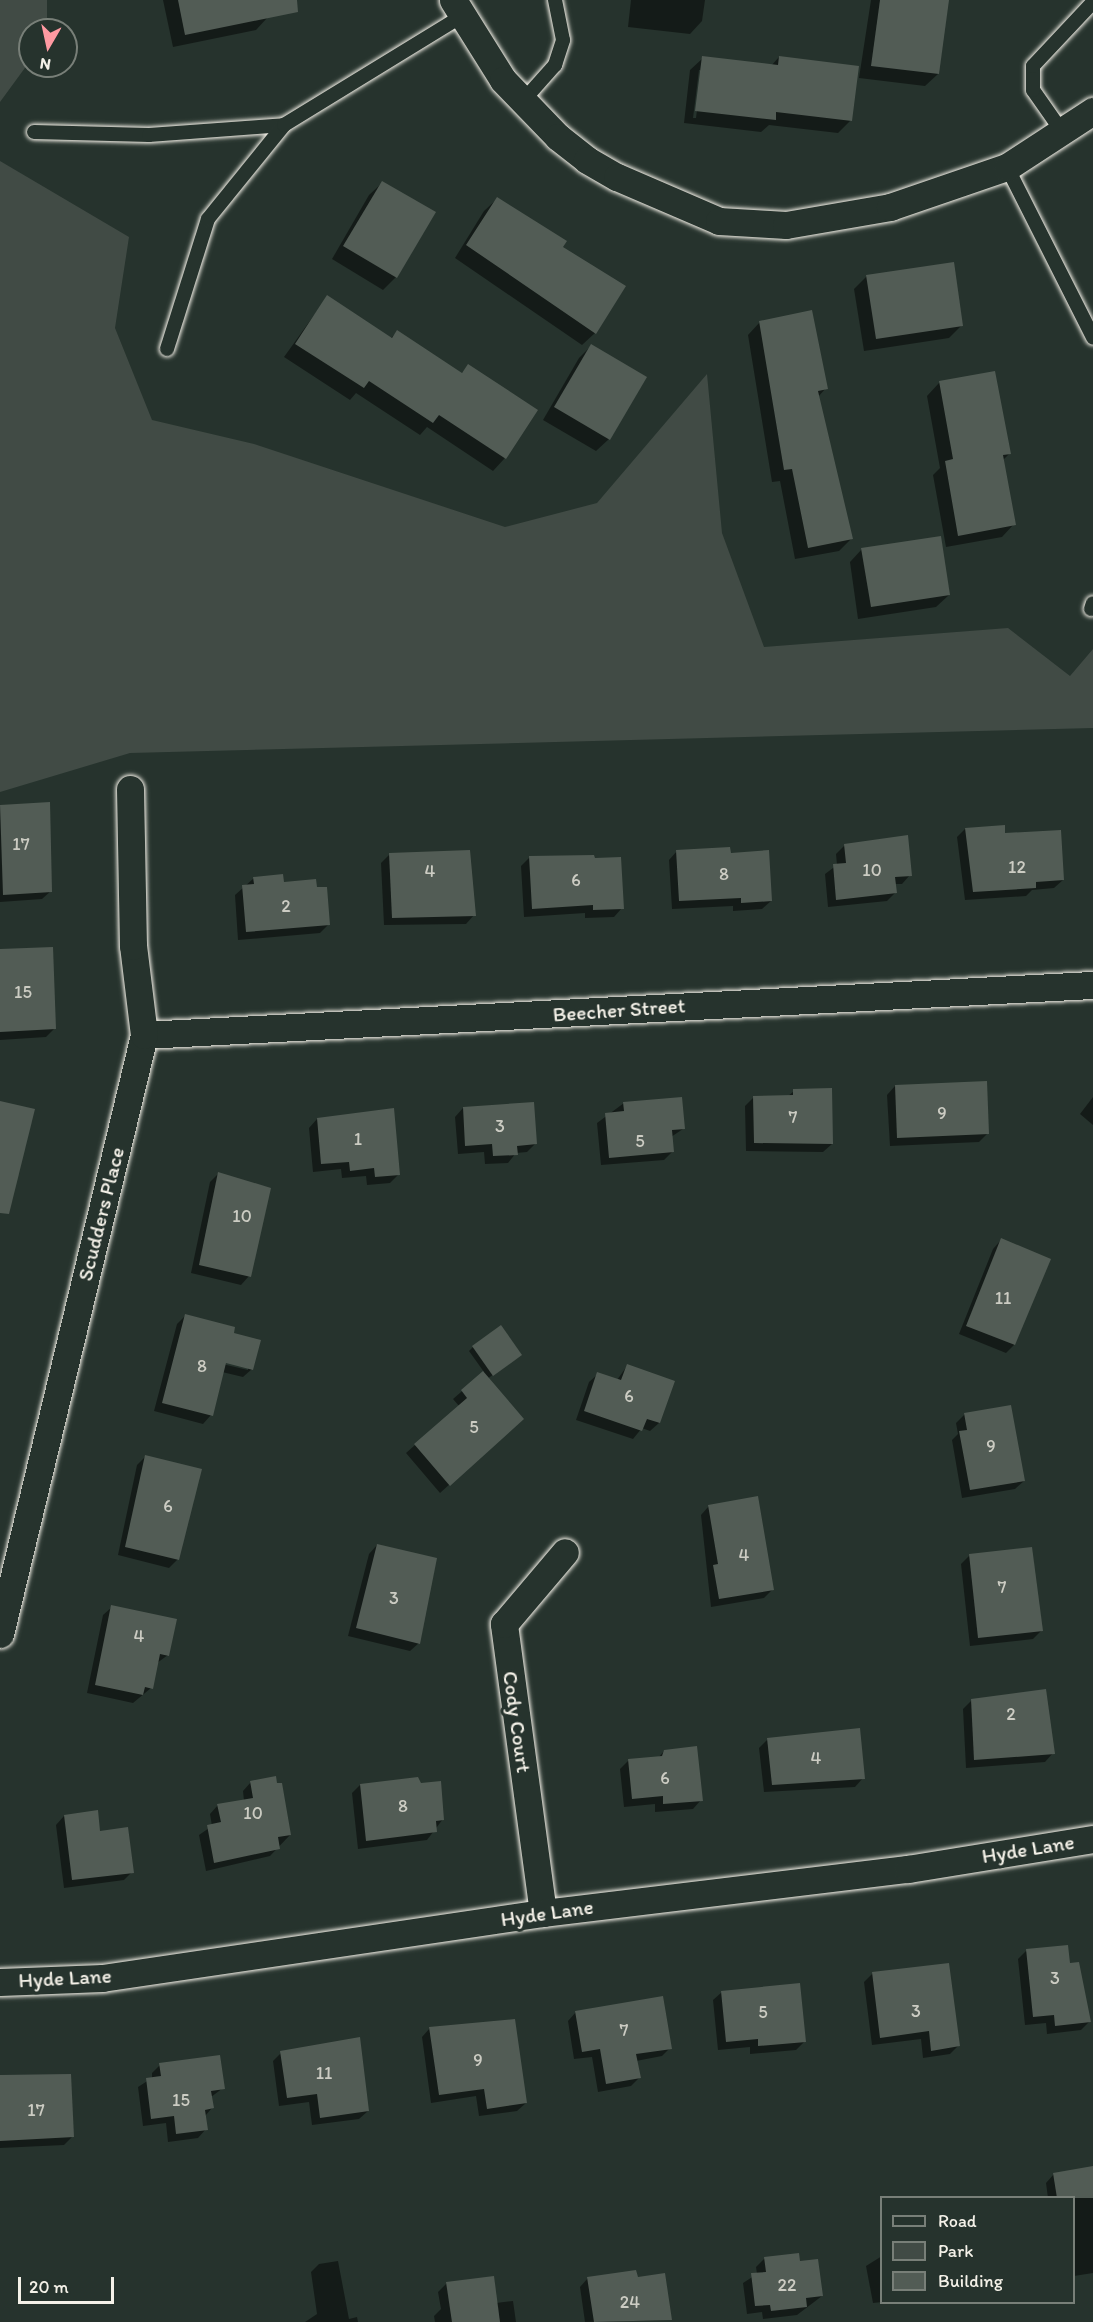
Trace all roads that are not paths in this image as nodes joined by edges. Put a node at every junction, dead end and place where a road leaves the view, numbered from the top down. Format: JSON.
{"nodes":[{"id":1,"x":555,"y":0,"type":"edge"},
{"id":2,"x":1093,"y":2,"type":"edge"},
{"id":3,"x":456,"y":8,"type":"edge"},
{"id":4,"x":522,"y":102,"type":"junction"},
{"id":5,"x":1093,"y":111,"type":"edge"},
{"id":6,"x":284,"y":125,"type":"junction"},
{"id":7,"x":1061,"y":130,"type":"junction"},
{"id":8,"x":34,"y":132,"type":"dead end"},
{"id":9,"x":1007,"y":166,"type":"junction"},
{"id":10,"x":1093,"y":337,"type":"edge"},
{"id":11,"x":167,"y":349,"type":"dead end"},
{"id":12,"x":130,"y":789,"type":"dead end"},
{"id":13,"x":1093,"y":985,"type":"edge"},
{"id":14,"x":144,"y":1035,"type":"junction"},
{"id":15,"x":565,"y":1552,"type":"dead end"},
{"id":16,"x":0,"y":1634,"type":"edge"},
{"id":17,"x":1093,"y":1839,"type":"edge"},
{"id":18,"x":543,"y":1913,"type":"junction"},
{"id":19,"x":0,"y":1982,"type":"edge"}],
"edges":[{"from":1,"to":4,"type":"lane"},
{"from":2,"to":7,"type":"lane"},
{"from":3,"to":4,"type":"street"},
{"from":3,"to":6,"type":"lane"},
{"from":4,"to":9,"type":"street"},
{"from":5,"to":7,"type":"street"},
{"from":6,"to":8,"type":"lane"},
{"from":6,"to":11,"type":"lane"},
{"from":7,"to":9,"type":"street"},
{"from":9,"to":10,"type":"lane"},
{"from":12,"to":14,"type":"street","name":"Scudders Place"},
{"from":13,"to":14,"type":"street","name":"Beecher Street"},
{"from":14,"to":16,"type":"street","name":"Scudders Place"},
{"from":15,"to":18,"type":"street","name":"Cody Court"},
{"from":17,"to":18,"type":"street","name":"Hyde Lane"},
{"from":18,"to":19,"type":"street","name":"Hyde Lane"}]}
